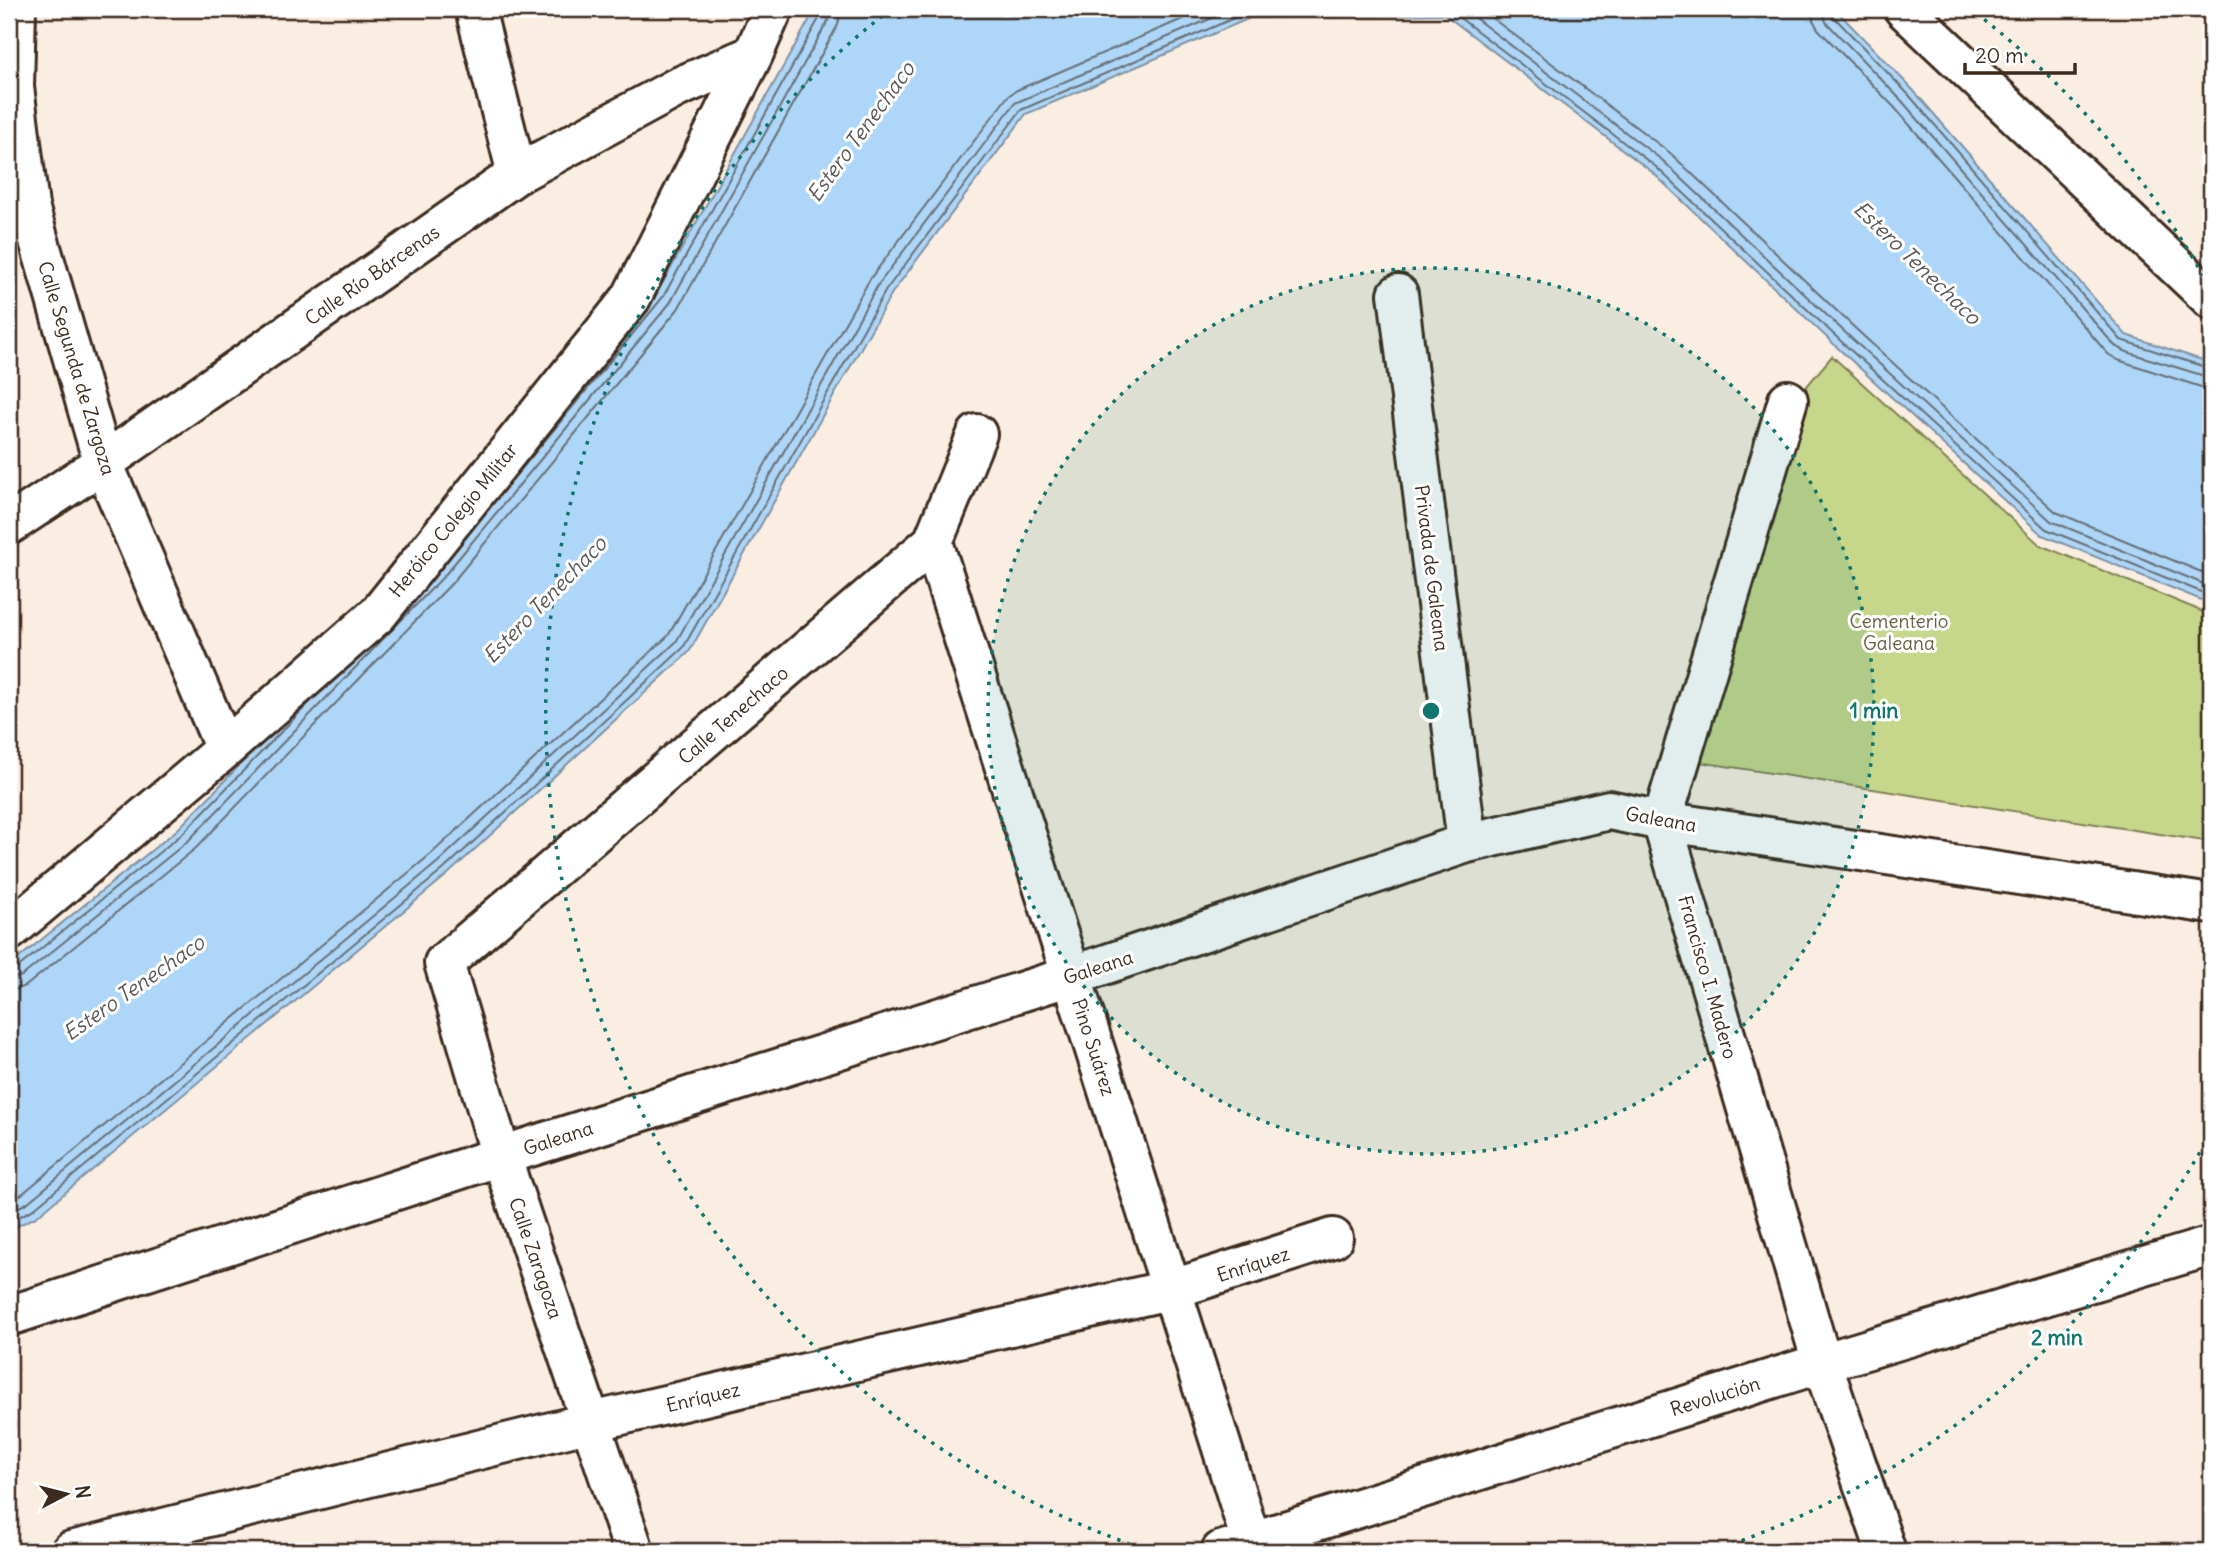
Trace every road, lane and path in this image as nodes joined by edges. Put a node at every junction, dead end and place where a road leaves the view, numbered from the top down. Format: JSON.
{"nodes":[{"id":1,"x":16,"y":9,"type":"edge"},
{"id":2,"x":475,"y":9,"type":"edge"},
{"id":3,"x":773,"y":9,"type":"edge"},
{"id":4,"x":1904,"y":9,"type":"edge"},
{"id":5,"x":753,"y":55,"type":"junction"},
{"id":6,"x":517,"y":174,"type":"junction"},
{"id":7,"x":1398,"y":294,"type":"dead end"},
{"id":8,"x":2211,"y":299,"type":"edge"},
{"id":9,"x":1788,"y":400,"type":"dead end"},
{"id":10,"x":977,"y":434,"type":"dead end"},
{"id":11,"x":103,"y":463,"type":"junction"},
{"id":12,"x":9,"y":525,"type":"edge"},
{"id":13,"x":933,"y":542,"type":"junction"},
{"id":14,"x":225,"y":749,"type":"junction"},
{"id":15,"x":1662,"y":821,"type":"junction"},
{"id":16,"x":1467,"y":843,"type":"junction"},
{"id":17,"x":2211,"y":904,"type":"edge"},
{"id":18,"x":9,"y":931,"type":"edge"},
{"id":19,"x":444,"y":963,"type":"joint"},
{"id":20,"x":1070,"y":976,"type":"junction"},
{"id":21,"x":501,"y":1156,"type":"junction"},
{"id":22,"x":1333,"y":1238,"type":"dead end"},
{"id":23,"x":2211,"y":1246,"type":"edge"},
{"id":24,"x":1173,"y":1289,"type":"junction"},
{"id":25,"x":9,"y":1316,"type":"edge"},
{"id":26,"x":1822,"y":1363,"type":"junction"},
{"id":27,"x":591,"y":1422,"type":"junction"},
{"id":28,"x":1242,"y":1548,"type":"edge"},
{"id":29,"x":71,"y":1551,"type":"edge"},
{"id":30,"x":634,"y":1551,"type":"edge"},
{"id":31,"x":1886,"y":1551,"type":"edge"}],
"edges":[{"from":1,"to":11,"type":"street","name":"Calle Segunda de Zargoza"},
{"from":2,"to":6,"type":"street"},
{"from":3,"to":5,"type":"street","name":"Heróico Colegio Militar"},
{"from":4,"to":8,"type":"street"},
{"from":5,"to":6,"type":"street","name":"Calle Río Bárcenas"},
{"from":5,"to":14,"type":"street","name":"Heróico Colegio Militar"},
{"from":6,"to":11,"type":"street","name":"Calle Río Bárcenas"},
{"from":7,"to":16,"type":"street","name":"Privada de Galeana"},
{"from":9,"to":15,"type":"street"},
{"from":10,"to":13,"type":"street","name":"Calle Tenechaco"},
{"from":11,"to":12,"type":"street","name":"Calle Río Bárcenas"},
{"from":11,"to":14,"type":"street","name":"Calle Segunda de Zargoza"},
{"from":13,"to":19,"type":"street","name":"Calle Tenechaco"},
{"from":13,"to":20,"type":"street","name":"Pino Suárez"},
{"from":14,"to":18,"type":"street","name":"Heróico Colegio Militar"},
{"from":15,"to":16,"type":"street","name":"Galeana"},
{"from":15,"to":17,"type":"street","name":"Galeana"},
{"from":15,"to":26,"type":"street","name":"Francisco I. Madero"},
{"from":16,"to":20,"type":"street","name":"Galeana"},
{"from":19,"to":21,"type":"street","name":"Calle Zaragoza"},
{"from":20,"to":21,"type":"street","name":"Galeana"},
{"from":20,"to":24,"type":"street","name":"Pino Suárez"},
{"from":21,"to":25,"type":"street","name":"Galeana"},
{"from":21,"to":27,"type":"street","name":"Calle Zaragoza"},
{"from":22,"to":24,"type":"street","name":"Enríquez"},
{"from":23,"to":26,"type":"street","name":"Revolución"},
{"from":24,"to":27,"type":"street","name":"Enríquez"},
{"from":24,"to":28,"type":"street","name":"Pino Suárez"},
{"from":26,"to":28,"type":"street","name":"Revolución"},
{"from":26,"to":31,"type":"street","name":"Francisco I. Madero"},
{"from":27,"to":29,"type":"street","name":"Enríquez"},
{"from":27,"to":30,"type":"street","name":"Calle Zaragoza"}]}
